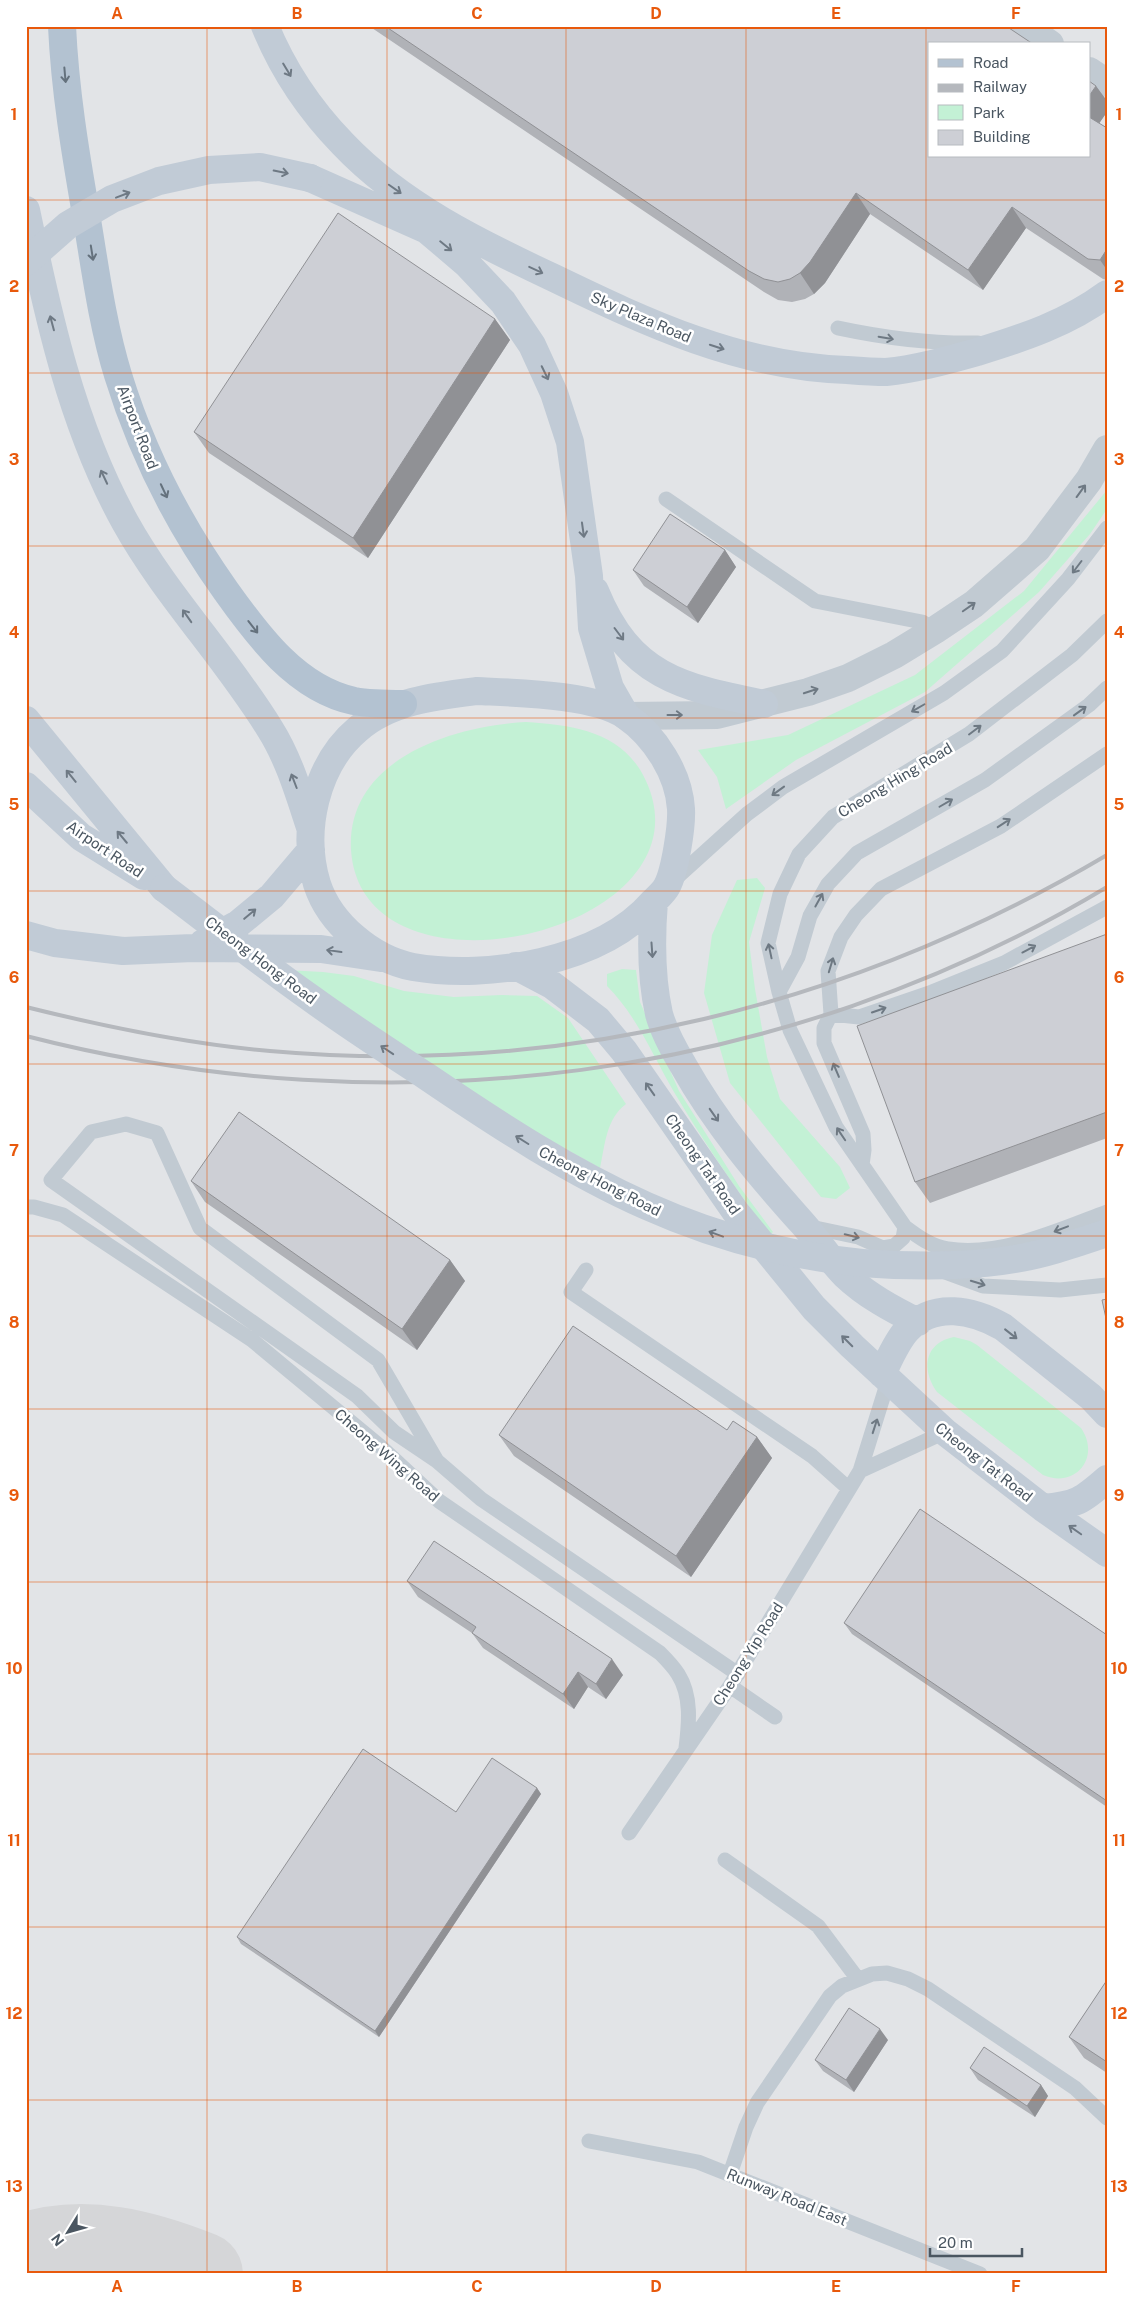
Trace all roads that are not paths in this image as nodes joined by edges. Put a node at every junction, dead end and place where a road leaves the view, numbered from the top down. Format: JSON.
{"nodes":[{"id":1,"x":62,"y":26,"type":"edge"},
{"id":2,"x":265,"y":26,"type":"edge"},
{"id":3,"x":1024,"y":26,"type":"edge"},
{"id":4,"x":1047,"y":42,"type":"edge"},
{"id":5,"x":1090,"y":72,"type":"edge"},
{"id":6,"x":1107,"y":83,"type":"edge"},
{"id":7,"x":26,"y":210,"type":"edge"},
{"id":8,"x":26,"y":262,"type":"edge"},
{"id":9,"x":1107,"y":294,"type":"edge"},
{"id":10,"x":838,"y":328,"type":"dead end"},
{"id":11,"x":1008,"y":342,"type":"junction"},
{"id":12,"x":1107,"y":449,"type":"edge"},
{"id":13,"x":666,"y":499,"type":"dead end"},
{"id":14,"x":1107,"y":528,"type":"edge"},
{"id":15,"x":589,"y":576,"type":"junction"},
{"id":16,"x":1107,"y":621,"type":"edge"},
{"id":17,"x":935,"y":630,"type":"junction"},
{"id":18,"x":1107,"y":688,"type":"edge"},
{"id":19,"x":404,"y":704,"type":"junction"},
{"id":20,"x":764,"y":704,"type":"junction"},
{"id":21,"x":626,"y":716,"type":"junction"},
{"id":22,"x":26,"y":720,"type":"edge"},
{"id":23,"x":1107,"y":754,"type":"edge"},
{"id":24,"x":26,"y":786,"type":"edge"},
{"id":25,"x":311,"y":838,"type":"junction"},
{"id":26,"x":164,"y":888,"type":"junction"},
{"id":27,"x":661,"y":894,"type":"junction"},
{"id":28,"x":1107,"y":907,"type":"edge"},
{"id":29,"x":26,"y":935,"type":"edge"},
{"id":30,"x":193,"y":948,"type":"junction"},
{"id":31,"x":382,"y":958,"type":"junction"},
{"id":32,"x":516,"y":966,"type":"junction"},
{"id":33,"x":779,"y":992,"type":"junction"},
{"id":34,"x":832,"y":1014,"type":"junction"},
{"id":35,"x":862,"y":1165,"type":"junction"},
{"id":36,"x":26,"y":1207,"type":"edge"},
{"id":37,"x":1107,"y":1212,"type":"edge"},
{"id":38,"x":804,"y":1226,"type":"junction"},
{"id":39,"x":905,"y":1226,"type":"junction"},
{"id":40,"x":1107,"y":1233,"type":"edge"},
{"id":41,"x":883,"y":1248,"type":"junction"},
{"id":42,"x":586,"y":1270,"type":"dead end"},
{"id":43,"x":1107,"y":1285,"type":"edge"},
{"id":44,"x":918,"y":1322,"type":"junction"},
{"id":45,"x":885,"y":1378,"type":"junction"},
{"id":46,"x":1107,"y":1414,"type":"edge"},
{"id":47,"x":945,"y":1432,"type":"junction"},
{"id":48,"x":438,"y":1461,"type":"junction"},
{"id":49,"x":860,"y":1471,"type":"junction"},
{"id":50,"x":1107,"y":1479,"type":"edge"},
{"id":51,"x":848,"y":1488,"type":"junction"},
{"id":52,"x":1043,"y":1508,"type":"junction"},
{"id":53,"x":1107,"y":1553,"type":"edge"},
{"id":54,"x":734,"y":1680,"type":"junction"},
{"id":55,"x":775,"y":1717,"type":"dead end"},
{"id":56,"x":686,"y":1748,"type":"junction"},
{"id":57,"x":629,"y":1833,"type":"dead end"},
{"id":58,"x":725,"y":1860,"type":"dead end"},
{"id":59,"x":857,"y":1978,"type":"junction"},
{"id":60,"x":1107,"y":2118,"type":"edge"},
{"id":61,"x":588,"y":2141,"type":"dead end"},
{"id":62,"x":730,"y":2174,"type":"junction"},
{"id":63,"x":980,"y":2274,"type":"edge"}],
"edges":[{"from":1,"to":19,"type":"main road","name":"Airport Road","one_way":true},
{"from":2,"to":11,"type":"street","name":"Sky Plaza Road","one_way":true},
{"from":3,"to":4,"type":"street"},
{"from":5,"to":6,"type":"street"},
{"from":25,"to":7,"type":"street","one_way":true},
{"from":8,"to":15,"type":"street","one_way":true,"bridge":true},
{"from":9,"to":11,"type":"street","name":"Sky Plaza Road"},
{"from":10,"to":11,"type":"lane","one_way":true},
{"from":17,"to":12,"type":"street","one_way":true},
{"from":13,"to":17,"type":"lane"},
{"from":14,"to":27,"type":"lane","one_way":true},
{"from":15,"to":20,"type":"street","one_way":true},
{"from":15,"to":21,"type":"street"},
{"from":33,"to":16,"type":"lane","name":"Cheong Hing Road","one_way":true},
{"from":20,"to":17,"type":"street","one_way":true},
{"from":33,"to":18,"type":"lane","one_way":true},
{"from":19,"to":21,"type":"street"},
{"from":19,"to":25,"type":"street"},
{"from":21,"to":20,"type":"street","one_way":true},
{"from":21,"to":27,"type":"street"},
{"from":26,"to":22,"type":"street","one_way":true},
{"from":34,"to":23,"type":"lane","one_way":true},
{"from":24,"to":26,"type":"street","name":"Airport Road"},
{"from":30,"to":25,"type":"street","one_way":true},
{"from":25,"to":31,"type":"street"},
{"from":40,"to":26,"type":"street","name":"Cheong Hong Road","one_way":true,"bridge":true},
{"from":27,"to":32,"type":"street"},
{"from":27,"to":38,"type":"street","one_way":true},
{"from":34,"to":28,"type":"lane","one_way":true},
{"from":29,"to":30,"type":"street"},
{"from":31,"to":30,"type":"street","one_way":true},
{"from":31,"to":32,"type":"street"},
{"from":45,"to":32,"type":"street","name":"Cheong Tat Road","one_way":true},
{"from":35,"to":33,"type":"lane","name":"Cheong Hing Road","one_way":true},
{"from":35,"to":34,"type":"lane","one_way":true},
{"from":35,"to":39,"type":"lane","name":"Cheong Hing Road"},
{"from":36,"to":56,"type":"lane","name":"Cheong Wing Road"},
{"from":37,"to":39,"type":"lane","name":"Cheong Hing Road","one_way":true},
{"from":38,"to":41,"type":"lane","one_way":true},
{"from":38,"to":44,"type":"street"},
{"from":39,"to":41,"type":"lane"},
{"from":41,"to":43,"type":"lane","one_way":true},
{"from":42,"to":51,"type":"lane"},
{"from":44,"to":45,"type":"street"},
{"from":44,"to":46,"type":"street","one_way":true},
{"from":45,"to":47,"type":"street","name":"Cheong Tat Road"},
{"from":49,"to":45,"type":"lane","name":"Cheong Yip Road","one_way":true},
{"from":47,"to":49,"type":"lane"},
{"from":47,"to":52,"type":"street","name":"Cheong Tat Road"},
{"from":48,"to":48,"type":"lane"},
{"from":48,"to":54,"type":"lane"},
{"from":49,"to":51,"type":"lane","name":"Cheong Yip Road"},
{"from":50,"to":52,"type":"street","name":"Cheong Tat Road"},
{"from":51,"to":54,"type":"lane","name":"Cheong Yip Road"},
{"from":53,"to":52,"type":"street","name":"Cheong Tat Road","one_way":true},
{"from":54,"to":55,"type":"lane"},
{"from":54,"to":56,"type":"lane","name":"Cheong Yip Road"},
{"from":56,"to":57,"type":"lane","name":"Cheong Yip Road"},
{"from":58,"to":59,"type":"lane"},
{"from":59,"to":60,"type":"lane"},
{"from":59,"to":62,"type":"lane"},
{"from":61,"to":62,"type":"lane","name":"Runway Road East"},
{"from":62,"to":63,"type":"lane","name":"Runway Road East"}]}
